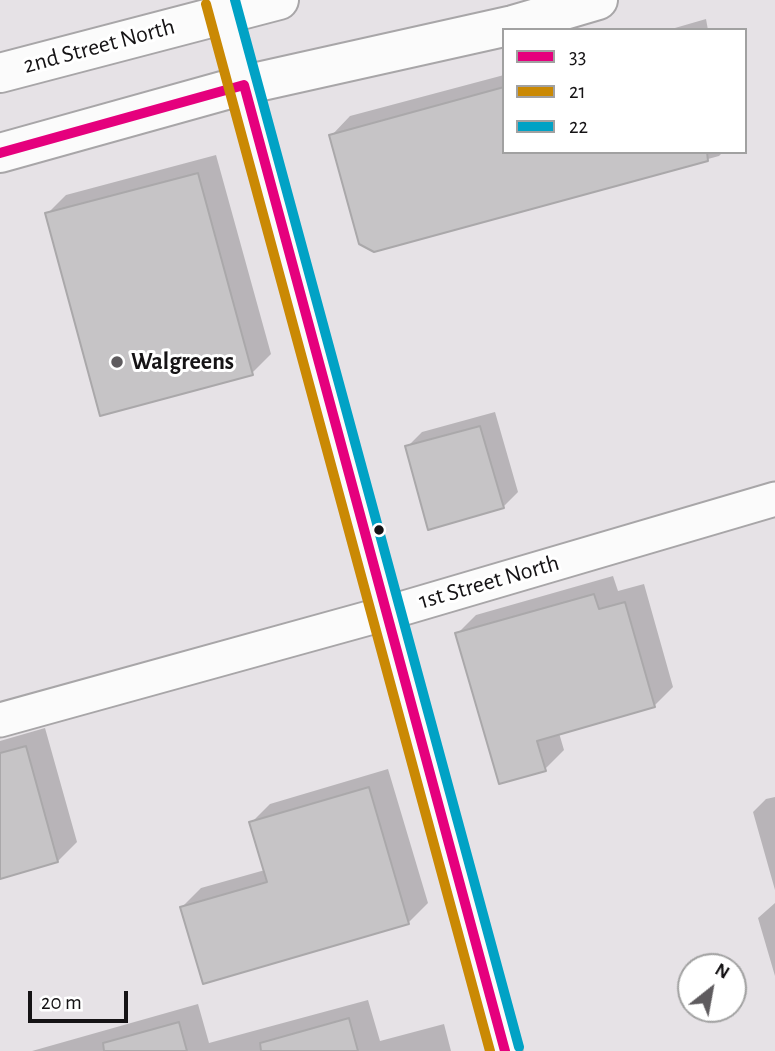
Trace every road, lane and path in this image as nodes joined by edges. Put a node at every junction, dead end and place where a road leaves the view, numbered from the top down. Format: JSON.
{"nodes":[{"id":1,"x":279,"y":0,"type":"edge"},
{"id":2,"x":598,"y":0,"type":"edge"},
{"id":3,"x":222,"y":6,"type":"edge"},
{"id":4,"x":0,"y":73,"type":"edge"},
{"id":5,"x":244,"y":86,"type":"junction"},
{"id":6,"x":0,"y":153,"type":"edge"},
{"id":7,"x":775,"y":499,"type":"edge"},
{"id":8,"x":387,"y":613,"type":"junction"},
{"id":9,"x":0,"y":720,"type":"edge"},
{"id":10,"x":505,"y":1051,"type":"edge"}],
"edges":[{"from":1,"to":3,"type":"main road","name":"2nd Street North"},
{"from":2,"to":5,"type":"main road"},
{"from":3,"to":4,"type":"main road","name":"2nd Street North"},
{"from":3,"to":5,"type":"street"},
{"from":5,"to":6,"type":"main road"},
{"from":5,"to":8,"type":"street"},
{"from":7,"to":8,"type":"street","name":"1st Street North"},
{"from":8,"to":9,"type":"street","name":"1st Street North"},
{"from":8,"to":10,"type":"street"}]}
